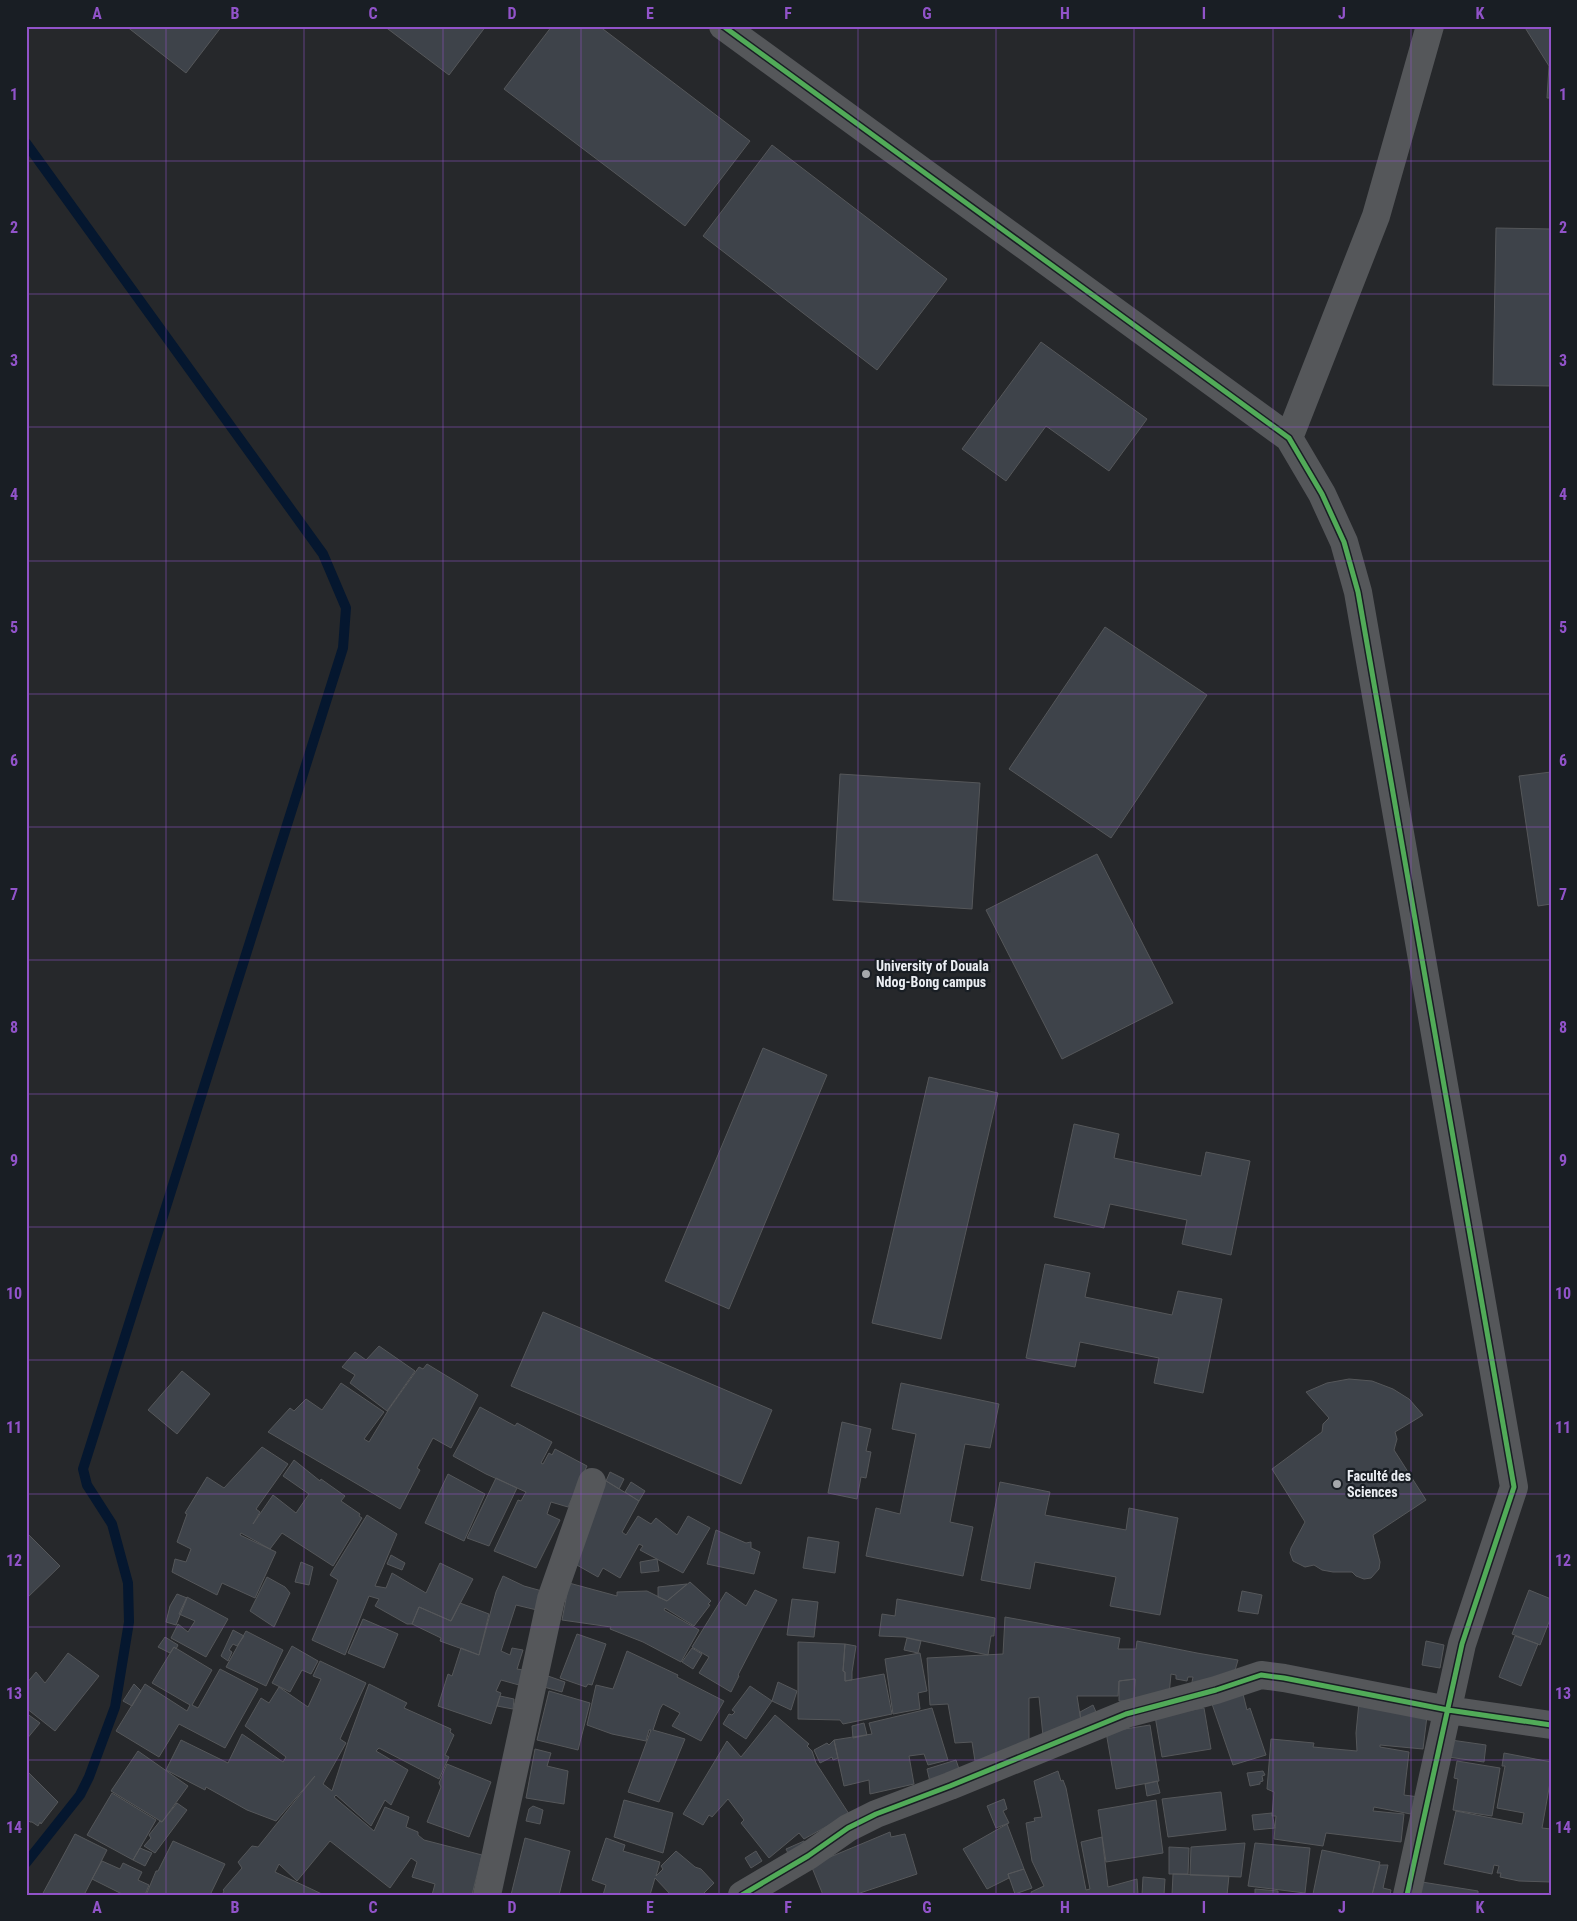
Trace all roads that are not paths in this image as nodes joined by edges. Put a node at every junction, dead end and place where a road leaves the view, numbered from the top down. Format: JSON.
{"nodes":[{"id":1,"x":723,"y":26,"type":"edge"},
{"id":2,"x":1430,"y":26,"type":"edge"},
{"id":3,"x":1289,"y":438,"type":"junction"},
{"id":4,"x":592,"y":1482,"type":"dead end"},
{"id":5,"x":1448,"y":1710,"type":"junction"},
{"id":6,"x":1551,"y":1725,"type":"edge"},
{"id":7,"x":487,"y":1895,"type":"edge"},
{"id":8,"x":742,"y":1895,"type":"edge"},
{"id":9,"x":1406,"y":1895,"type":"edge"}],
"edges":[{"from":1,"to":3,"type":"street"},
{"from":2,"to":3,"type":"street"},
{"from":3,"to":5,"type":"street"},
{"from":4,"to":7,"type":"street"},
{"from":5,"to":6,"type":"street"},
{"from":5,"to":8,"type":"street"},
{"from":5,"to":9,"type":"street"}]}
